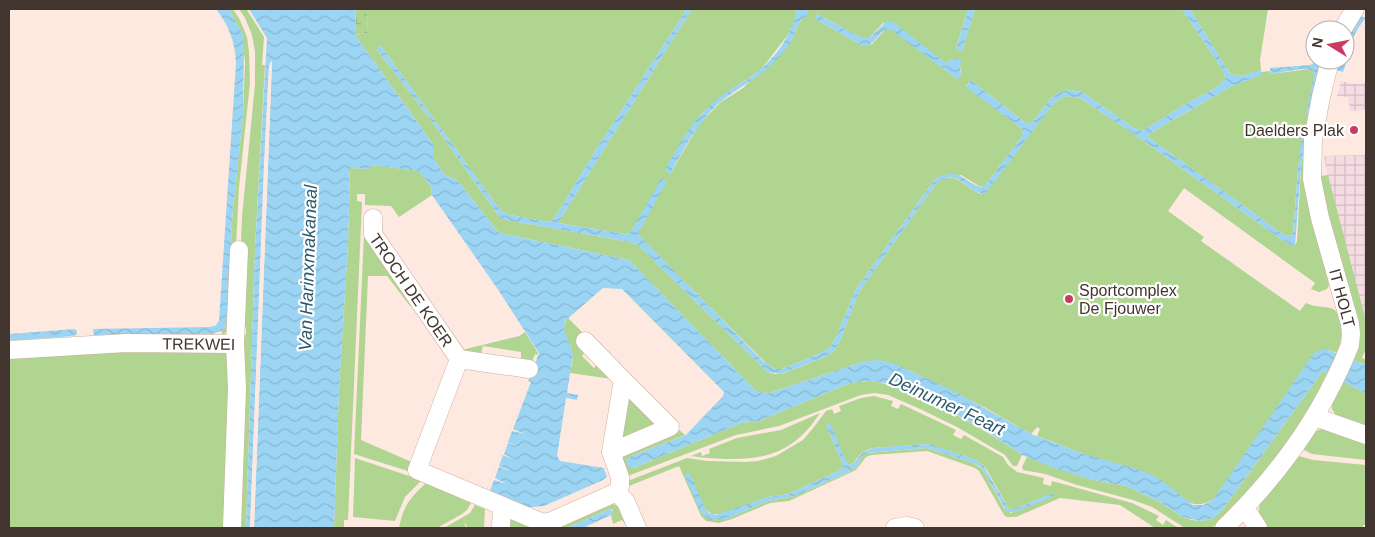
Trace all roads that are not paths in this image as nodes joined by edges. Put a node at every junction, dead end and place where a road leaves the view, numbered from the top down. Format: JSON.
{"nodes":[{"id":1,"x":1355,"y":9,"type":"edge"},
{"id":2,"x":1348,"y":20,"type":"edge"},
{"id":3,"x":1328,"y":70,"type":"edge"},
{"id":4,"x":373,"y":218,"type":"dead end"},
{"id":5,"x":238,"y":250,"type":"dead end"},
{"id":6,"x":585,"y":342,"type":"dead end"},
{"id":7,"x":235,"y":344,"type":"junction"},
{"id":8,"x":9,"y":350,"type":"edge"},
{"id":9,"x":459,"y":359,"type":"junction"},
{"id":10,"x":529,"y":369,"type":"dead end"},
{"id":11,"x":623,"y":380,"type":"junction"},
{"id":12,"x":1315,"y":417,"type":"junction"},
{"id":13,"x":1366,"y":435,"type":"edge"},
{"id":14,"x":611,"y":452,"type":"junction"},
{"id":15,"x":617,"y":492,"type":"junction"},
{"id":16,"x":502,"y":506,"type":"junction"},
{"id":17,"x":1245,"y":508,"type":"junction"},
{"id":18,"x":232,"y":528,"type":"edge"},
{"id":19,"x":501,"y":528,"type":"edge"},
{"id":20,"x":637,"y":528,"type":"edge"},
{"id":21,"x":895,"y":528,"type":"edge"},
{"id":22,"x":915,"y":528,"type":"edge"},
{"id":23,"x":1224,"y":528,"type":"edge"},
{"id":24,"x":1258,"y":528,"type":"edge"}],
"edges":[{"from":1,"to":2,"type":"street"},
{"from":3,"to":12,"type":"street","name":"IT HOLT"},
{"from":4,"to":9,"type":"street","name":"TROCH DE KOER"},
{"from":5,"to":7,"type":"street"},
{"from":6,"to":11,"type":"street"},
{"from":7,"to":8,"type":"street","name":"TREKWEI"},
{"from":7,"to":18,"type":"street","name":"TREKWEI"},
{"from":9,"to":10,"type":"street","name":"TROCH DE KOER"},
{"from":9,"to":16,"type":"street","name":"TROCH DE KOER"},
{"from":11,"to":14,"type":"street"},
{"from":11,"to":14,"type":"street"},
{"from":12,"to":13,"type":"street"},
{"from":12,"to":17,"type":"street","name":"IT HOLT"},
{"from":14,"to":15,"type":"street"},
{"from":15,"to":16,"type":"street","name":"TROCH DE KOER"},
{"from":15,"to":20,"type":"street"},
{"from":16,"to":19,"type":"street"},
{"from":17,"to":23,"type":"street","name":"IT HOLT"},
{"from":17,"to":24,"type":"street"},
{"from":21,"to":22,"type":"street"}]}
